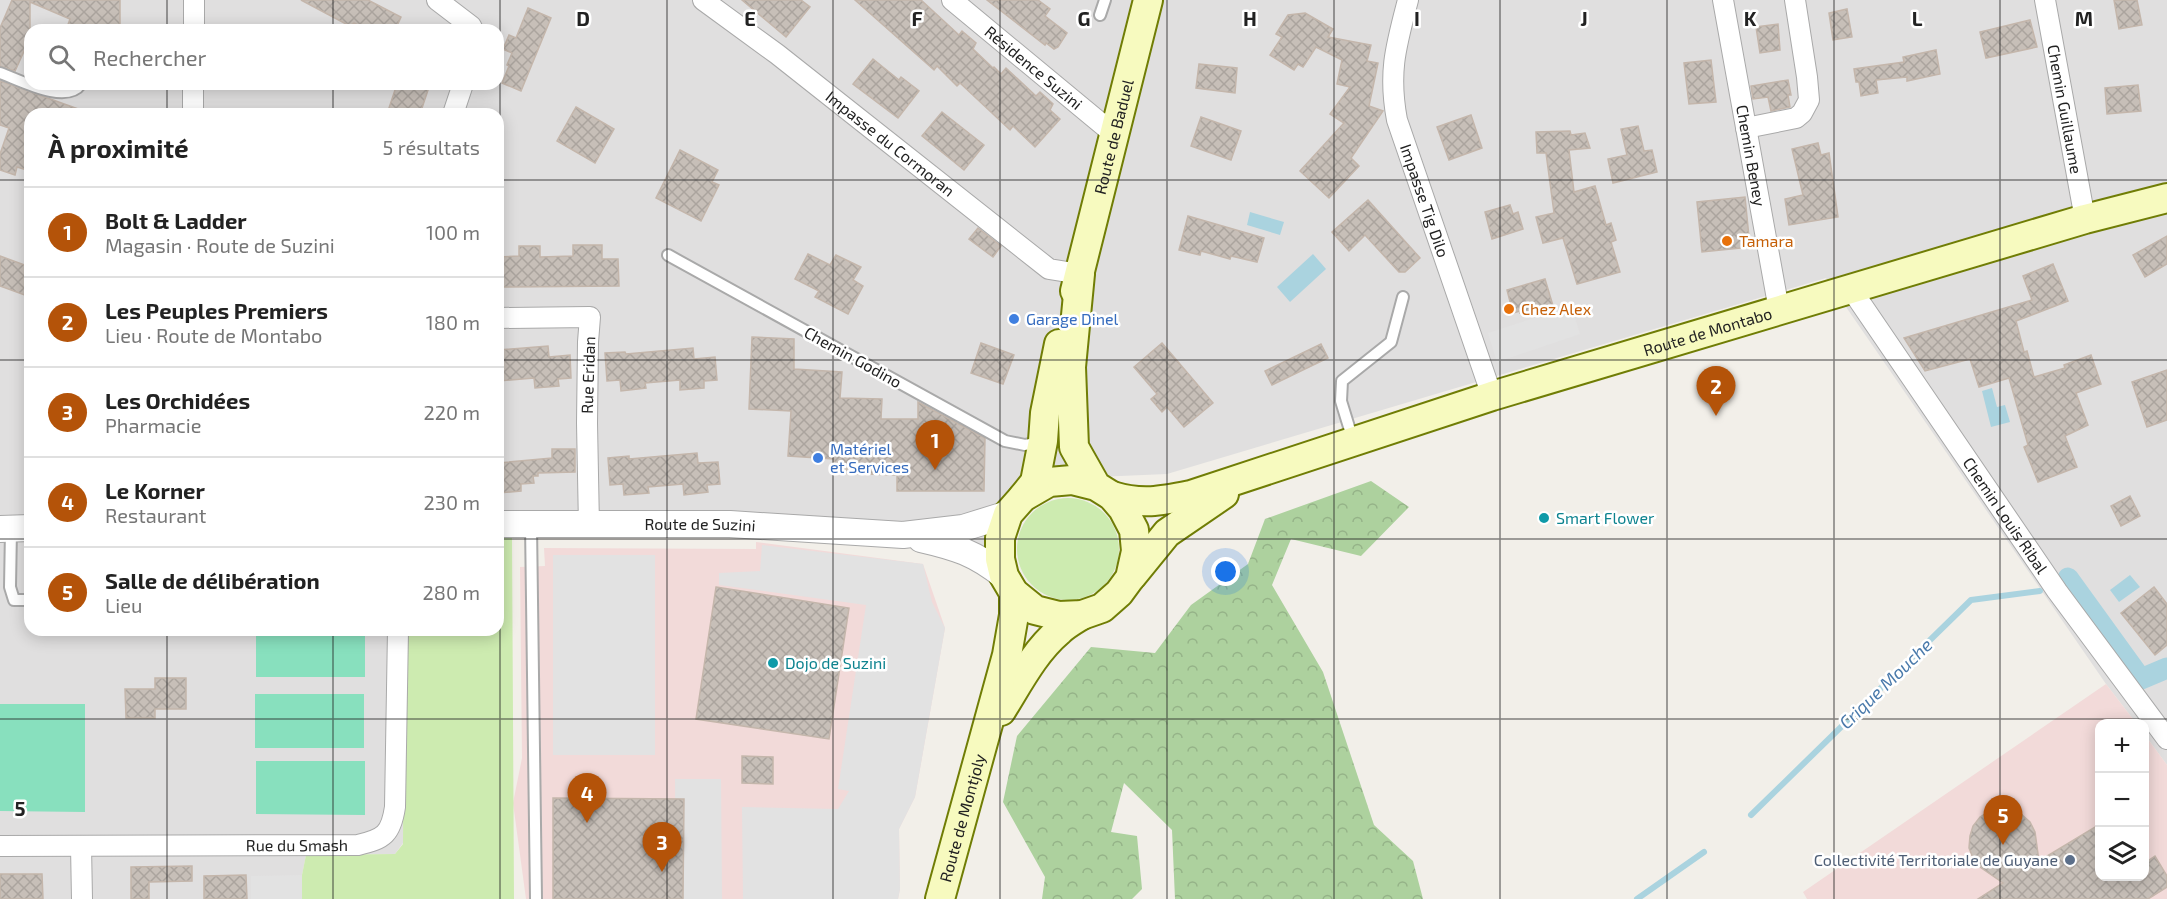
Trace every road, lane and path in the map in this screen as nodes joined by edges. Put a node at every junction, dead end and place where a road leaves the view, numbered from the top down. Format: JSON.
{"nodes":[{"id":1,"x":194,"y":0,"type":"edge"},
{"id":2,"x":437,"y":0,"type":"edge"},
{"id":3,"x":703,"y":0,"type":"edge"},
{"id":4,"x":952,"y":0,"type":"edge"},
{"id":5,"x":1105,"y":0,"type":"edge"},
{"id":6,"x":1148,"y":0,"type":"edge"},
{"id":7,"x":1408,"y":0,"type":"edge"},
{"id":8,"x":1723,"y":0,"type":"edge"},
{"id":9,"x":1795,"y":0,"type":"edge"},
{"id":10,"x":2045,"y":0,"type":"edge"},
{"id":11,"x":1100,"y":15,"type":"dead end"},
{"id":12,"x":194,"y":24,"type":"edge"},
{"id":13,"x":468,"y":24,"type":"edge"},
{"id":14,"x":0,"y":73,"type":"edge"},
{"id":15,"x":24,"y":82,"type":"edge"},
{"id":16,"x":47,"y":90,"type":"edge"},
{"id":17,"x":76,"y":90,"type":"edge"},
{"id":18,"x":193,"y":90,"type":"edge"},
{"id":19,"x":461,"y":90,"type":"edge"},
{"id":20,"x":193,"y":108,"type":"edge"},
{"id":21,"x":455,"y":108,"type":"edge"},
{"id":22,"x":1746,"y":128,"type":"junction"},
{"id":23,"x":1115,"y":135,"type":"junction"},
{"id":24,"x":2167,"y":198,"type":"edge"},
{"id":25,"x":2085,"y":219,"type":"junction"},
{"id":26,"x":668,"y":255,"type":"dead end"},
{"id":27,"x":1080,"y":274,"type":"junction"},
{"id":28,"x":1851,"y":289,"type":"junction"},
{"id":29,"x":1403,"y":297,"type":"dead end"},
{"id":30,"x":1779,"y":310,"type":"junction"},
{"id":31,"x":504,"y":318,"type":"edge"},
{"id":32,"x":1492,"y":396,"type":"junction"},
{"id":33,"x":1043,"y":441,"type":"junction"},
{"id":34,"x":1353,"y":441,"type":"junction"},
{"id":35,"x":1254,"y":475,"type":"junction"},
{"id":36,"x":1104,"y":491,"type":"junction"},
{"id":37,"x":1016,"y":505,"type":"junction"},
{"id":38,"x":504,"y":524,"type":"edge"},
{"id":39,"x":531,"y":525,"type":"junction"},
{"id":40,"x":589,"y":526,"type":"junction"},
{"id":41,"x":14,"y":528,"type":"edge"},
{"id":42,"x":903,"y":535,"type":"junction"},
{"id":43,"x":1130,"y":578,"type":"junction"},
{"id":44,"x":1009,"y":584,"type":"junction"},
{"id":45,"x":24,"y":600,"type":"edge"},
{"id":46,"x":1082,"y":615,"type":"junction"},
{"id":47,"x":398,"y":636,"type":"edge"},
{"id":48,"x":985,"y":738,"type":"junction"},
{"id":49,"x":2167,"y":739,"type":"edge"},
{"id":50,"x":0,"y":846,"type":"edge"},
{"id":51,"x":81,"y":846,"type":"junction"},
{"id":52,"x":82,"y":899,"type":"edge"},
{"id":53,"x":536,"y":899,"type":"edge"},
{"id":54,"x":940,"y":899,"type":"edge"}],
"edges":[{"from":1,"to":12,"type":"street"},
{"from":2,"to":13,"type":"street"},
{"from":3,"to":27,"type":"street","name":"Impasse du Cormoran"},
{"from":4,"to":23,"type":"street","name":"Résidence Suzini"},
{"from":5,"to":11,"type":"lane"},
{"from":6,"to":23,"type":"main road","name":"Route de Baduel"},
{"from":7,"to":32,"type":"street","name":"Impasse Tig Dilo"},
{"from":8,"to":22,"type":"street","name":"Chemin Beney"},
{"from":9,"to":22,"type":"street"},
{"from":10,"to":25,"type":"street","name":"Chemin Guillaume"},
{"from":14,"to":15,"type":"lane"},
{"from":16,"to":17,"type":"lane"},
{"from":18,"to":20,"type":"street"},
{"from":19,"to":21,"type":"street"},
{"from":22,"to":30,"type":"street","name":"Chemin Beney"},
{"from":23,"to":27,"type":"main road","name":"Route de Baduel"},
{"from":24,"to":25,"type":"main road","name":"Route de Montabo"},
{"from":25,"to":28,"type":"main road","name":"Route de Montabo"},
{"from":26,"to":33,"type":"lane","name":"Chemin Godino"},
{"from":27,"to":33,"type":"main road","name":"Route de Baduel"},
{"from":27,"to":36,"type":"main road","name":"Route de Baduel"},
{"from":28,"to":30,"type":"main road","name":"Route de Montabo"},
{"from":28,"to":49,"type":"street","name":"Chemin Louis Ribal"},
{"from":29,"to":34,"type":"lane"},
{"from":30,"to":32,"type":"main road","name":"Route de Montabo"},
{"from":31,"to":40,"type":"street","name":"Rue Eridan"},
{"from":32,"to":34,"type":"main road","name":"Route de Montabo"},
{"from":33,"to":37,"type":"main road","name":"Route de Baduel"},
{"from":34,"to":35,"type":"main road","name":"Route de Montabo"},
{"from":35,"to":36,"type":"main road","name":"Route de Montabo"},
{"from":35,"to":43,"type":"main road","name":"Route de Montabo"},
{"from":36,"to":37,"type":"main road"},
{"from":36,"to":43,"type":"main road"},
{"from":37,"to":42,"type":"street","name":"Route de Suzini"},
{"from":37,"to":44,"type":"main road"},
{"from":38,"to":39,"type":"street","name":"Route de Suzini"},
{"from":39,"to":40,"type":"street","name":"Route de Suzini"},
{"from":39,"to":53,"type":"lane"},
{"from":40,"to":42,"type":"street","name":"Route de Suzini"},
{"from":41,"to":45,"type":"lane"},
{"from":42,"to":44,"type":"street","name":"Route de Suzini"},
{"from":43,"to":46,"type":"main road"},
{"from":44,"to":46,"type":"main road"},
{"from":44,"to":48,"type":"main road","name":"Route de Montjoly"},
{"from":46,"to":48,"type":"main road","name":"Route de Montjoly"},
{"from":47,"to":51,"type":"street","name":"Rue du Smash"},
{"from":48,"to":54,"type":"main road","name":"Route de Montjoly"},
{"from":50,"to":51,"type":"street","name":"Rue du Smash"},
{"from":51,"to":52,"type":"street"}]}
